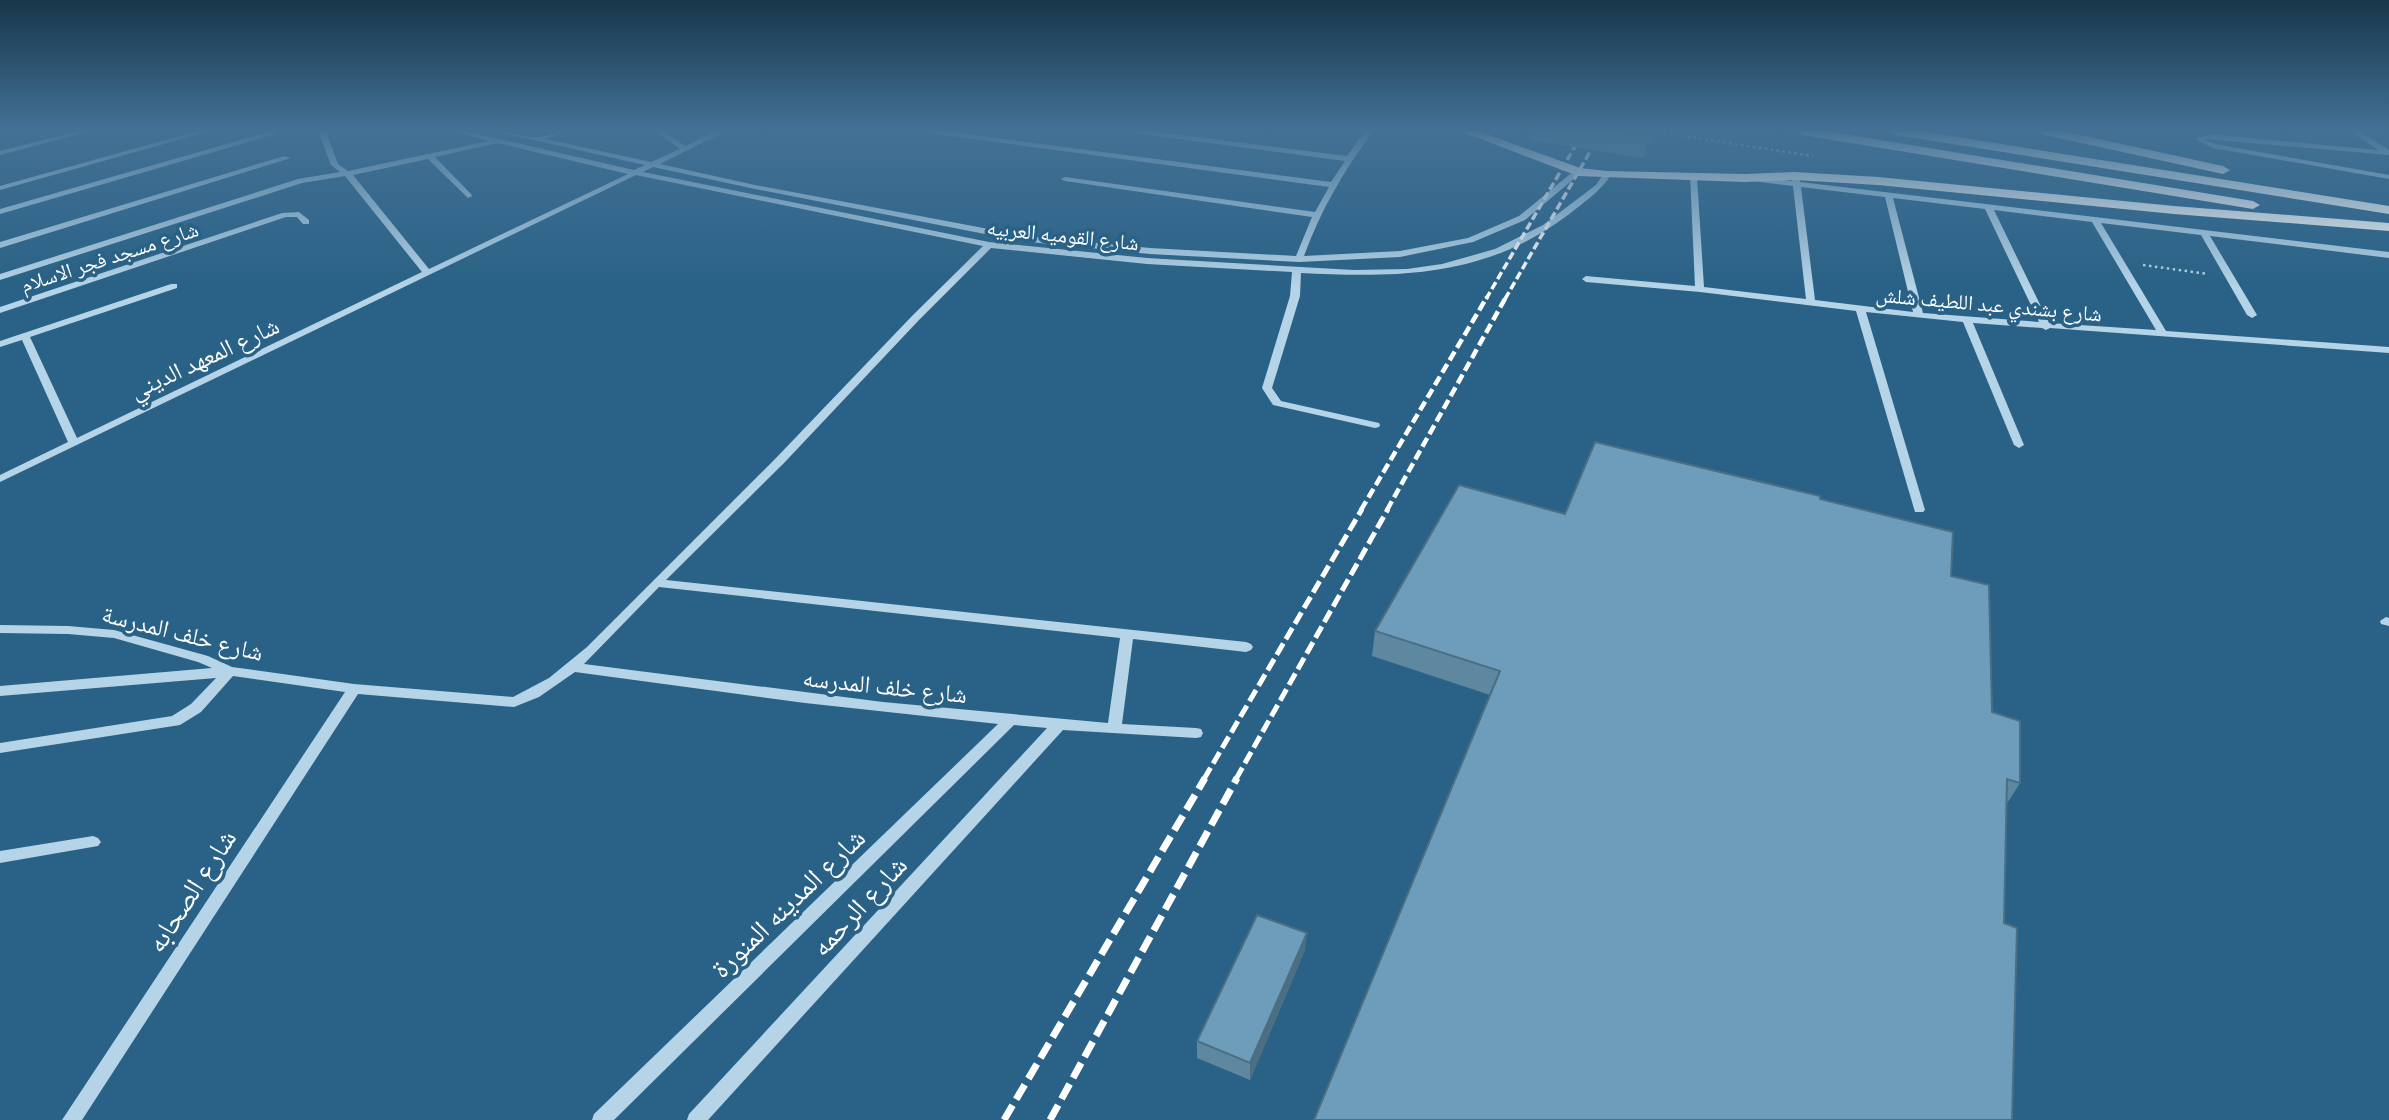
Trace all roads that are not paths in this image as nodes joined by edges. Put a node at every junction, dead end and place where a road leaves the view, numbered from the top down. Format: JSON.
{"nodes":[{"id":1,"x":100,"y":183,"type":"edge"},
{"id":2,"x":204,"y":183,"type":"edge"},
{"id":3,"x":294,"y":183,"type":"edge"},
{"id":4,"x":355,"y":183,"type":"edge"},
{"id":5,"x":456,"y":183,"type":"edge"},
{"id":6,"x":614,"y":183,"type":"edge"},
{"id":7,"x":685,"y":183,"type":"edge"},
{"id":8,"x":742,"y":183,"type":"edge"},
{"id":9,"x":1095,"y":183,"type":"edge"},
{"id":10,"x":1329,"y":183,"type":"edge"},
{"id":11,"x":1564,"y":183,"type":"edge"},
{"id":12,"x":1602,"y":183,"type":"edge"},
{"id":13,"x":1693,"y":183,"type":"edge"},
{"id":14,"x":1796,"y":183,"type":"edge"},
{"id":15,"x":1816,"y":183,"type":"edge"},
{"id":16,"x":1901,"y":183,"type":"edge"},
{"id":17,"x":2122,"y":183,"type":"edge"},
{"id":18,"x":2224,"y":183,"type":"edge"},
{"id":19,"x":2281,"y":183,"type":"edge"},
{"id":20,"x":1335,"y":184,"type":"joint"},
{"id":21,"x":1888,"y":195,"type":"junction"},
{"id":22,"x":468,"y":196,"type":"dead end"},
{"id":23,"x":1988,"y":207,"type":"junction"},
{"id":24,"x":2385,"y":209,"type":"edge"},
{"id":25,"x":0,"y":212,"type":"edge"},
{"id":26,"x":1318,"y":215,"type":"junction"},
{"id":27,"x":2094,"y":219,"type":"junction"},
{"id":28,"x":306,"y":222,"type":"dead end"},
{"id":29,"x":2389,"y":227,"type":"edge"},
{"id":30,"x":2203,"y":232,"type":"junction"},
{"id":31,"x":0,"y":245,"type":"edge"},
{"id":32,"x":989,"y":245,"type":"junction"},
{"id":33,"x":2389,"y":256,"type":"edge"},
{"id":34,"x":1298,"y":259,"type":"junction"},
{"id":35,"x":1297,"y":271,"type":"junction"},
{"id":36,"x":427,"y":273,"type":"junction"},
{"id":37,"x":0,"y":277,"type":"edge"},
{"id":38,"x":1586,"y":279,"type":"dead end"},
{"id":39,"x":174,"y":286,"type":"dead end"},
{"id":40,"x":1700,"y":289,"type":"junction"},
{"id":41,"x":1811,"y":302,"type":"junction"},
{"id":42,"x":1860,"y":309,"type":"junction"},
{"id":43,"x":0,"y":310,"type":"edge"},
{"id":44,"x":2252,"y":314,"type":"dead end"},
{"id":45,"x":1919,"y":316,"type":"junction"},
{"id":46,"x":1967,"y":320,"type":"junction"},
{"id":47,"x":2046,"y":327,"type":"junction"},
{"id":48,"x":2164,"y":335,"type":"junction"},
{"id":49,"x":24,"y":336,"type":"junction"},
{"id":50,"x":0,"y":344,"type":"edge"},
{"id":51,"x":2389,"y":350,"type":"edge"},
{"id":52,"x":1375,"y":425,"type":"dead end"},
{"id":53,"x":74,"y":442,"type":"junction"},
{"id":54,"x":2019,"y":445,"type":"dead end"},
{"id":55,"x":0,"y":479,"type":"edge"},
{"id":56,"x":1919,"y":510,"type":"dead end"},
{"id":57,"x":657,"y":583,"type":"junction"},
{"id":58,"x":0,"y":629,"type":"edge"},
{"id":59,"x":1127,"y":634,"type":"junction"},
{"id":60,"x":1246,"y":647,"type":"dead end"},
{"id":61,"x":572,"y":667,"type":"junction"},
{"id":62,"x":230,"y":671,"type":"junction"},
{"id":63,"x":354,"y":689,"type":"junction"},
{"id":64,"x":0,"y":691,"type":"edge"},
{"id":65,"x":1009,"y":722,"type":"junction"},
{"id":66,"x":1059,"y":725,"type":"junction"},
{"id":67,"x":1114,"y":729,"type":"junction"},
{"id":68,"x":1196,"y":733,"type":"dead end"},
{"id":69,"x":0,"y":748,"type":"edge"},
{"id":70,"x":93,"y":842,"type":"dead end"},
{"id":71,"x":0,"y":857,"type":"edge"},
{"id":72,"x":71,"y":1120,"type":"edge"},
{"id":73,"x":601,"y":1120,"type":"edge"},
{"id":74,"x":696,"y":1120,"type":"edge"}],
"edges":[{"from":1,"to":25,"type":"street"},
{"from":2,"to":31,"type":"street"},
{"from":3,"to":37,"type":"street"},
{"from":4,"to":36,"type":"street"},
{"from":5,"to":22,"type":"street"},
{"from":6,"to":36,"type":"street","name":"شارع المعهد الديني"},
{"from":7,"to":32,"type":"street","name":"شارع القوميه العربيه"},
{"from":8,"to":34,"type":"street","name":"شارع القوميه العربيه"},
{"from":9,"to":26,"type":"street"},
{"from":10,"to":20,"type":"street"},
{"from":11,"to":34,"type":"street","name":"شارع القوميه العربيه"},
{"from":12,"to":35,"type":"street","name":"شارع القوميه العربيه"},
{"from":13,"to":40,"type":"street"},
{"from":14,"to":41,"type":"street"},
{"from":15,"to":21,"type":"street"},
{"from":16,"to":29,"type":"highway"},
{"from":17,"to":29,"type":"highway"},
{"from":18,"to":24,"type":"highway"},
{"from":19,"to":24,"type":"highway"},
{"from":20,"to":26,"type":"street"},
{"from":21,"to":23,"type":"street"},
{"from":21,"to":45,"type":"street"},
{"from":23,"to":27,"type":"street"},
{"from":23,"to":47,"type":"street"},
{"from":26,"to":34,"type":"street"},
{"from":27,"to":30,"type":"street"},
{"from":27,"to":48,"type":"street"},
{"from":28,"to":43,"type":"street","name":"شارع مسجد فجر الاسلام"},
{"from":30,"to":33,"type":"street"},
{"from":30,"to":44,"type":"street"},
{"from":32,"to":35,"type":"street","name":"شارع القوميه العربيه"},
{"from":32,"to":57,"type":"street","name":"شارع خلف المدرسة"},
{"from":35,"to":52,"type":"street"},
{"from":36,"to":53,"type":"street","name":"شارع المعهد الديني"},
{"from":38,"to":40,"type":"street","name":"شارع بشندي عبد اللطيف شلش"},
{"from":39,"to":49,"type":"street"},
{"from":40,"to":41,"type":"street","name":"شارع بشندي عبد اللطيف شلش"},
{"from":41,"to":42,"type":"street","name":"شارع بشندي عبد اللطيف شلش"},
{"from":42,"to":45,"type":"street","name":"شارع بشندي عبد اللطيف شلش"},
{"from":42,"to":56,"type":"street"},
{"from":45,"to":46,"type":"street","name":"شارع بشندي عبد اللطيف شلش"},
{"from":46,"to":47,"type":"street","name":"شارع بشندي عبد اللطيف شلش"},
{"from":46,"to":54,"type":"street"},
{"from":47,"to":48,"type":"street","name":"شارع بشندي عبد اللطيف شلش"},
{"from":48,"to":51,"type":"street","name":"شارع بشندي عبد اللطيف شلش"},
{"from":49,"to":50,"type":"street"},
{"from":49,"to":53,"type":"street"},
{"from":53,"to":55,"type":"street","name":"شارع المعهد الديني"},
{"from":57,"to":59,"type":"street"},
{"from":57,"to":61,"type":"street","name":"شارع خلف المدرسة"},
{"from":58,"to":62,"type":"street","name":"شارع خلف المدرسة"},
{"from":59,"to":60,"type":"street"},
{"from":59,"to":67,"type":"street"},
{"from":61,"to":63,"type":"street","name":"شارع خلف المدرسة"},
{"from":61,"to":65,"type":"street","name":"شارع خلف المدرسه"},
{"from":62,"to":63,"type":"street","name":"شارع خلف المدرسة"},
{"from":62,"to":64,"type":"street"},
{"from":62,"to":69,"type":"street"},
{"from":63,"to":72,"type":"street","name":"شارع الصحابه"},
{"from":65,"to":66,"type":"street","name":"شارع خلف المدرسه"},
{"from":65,"to":73,"type":"street","name":"شارع المدينه المنورة"},
{"from":66,"to":67,"type":"street","name":"شارع خلف المدرسه"},
{"from":66,"to":74,"type":"street","name":"شارع الرحمه"},
{"from":67,"to":68,"type":"street","name":"شارع خلف المدرسه"},
{"from":70,"to":71,"type":"street"}]}
